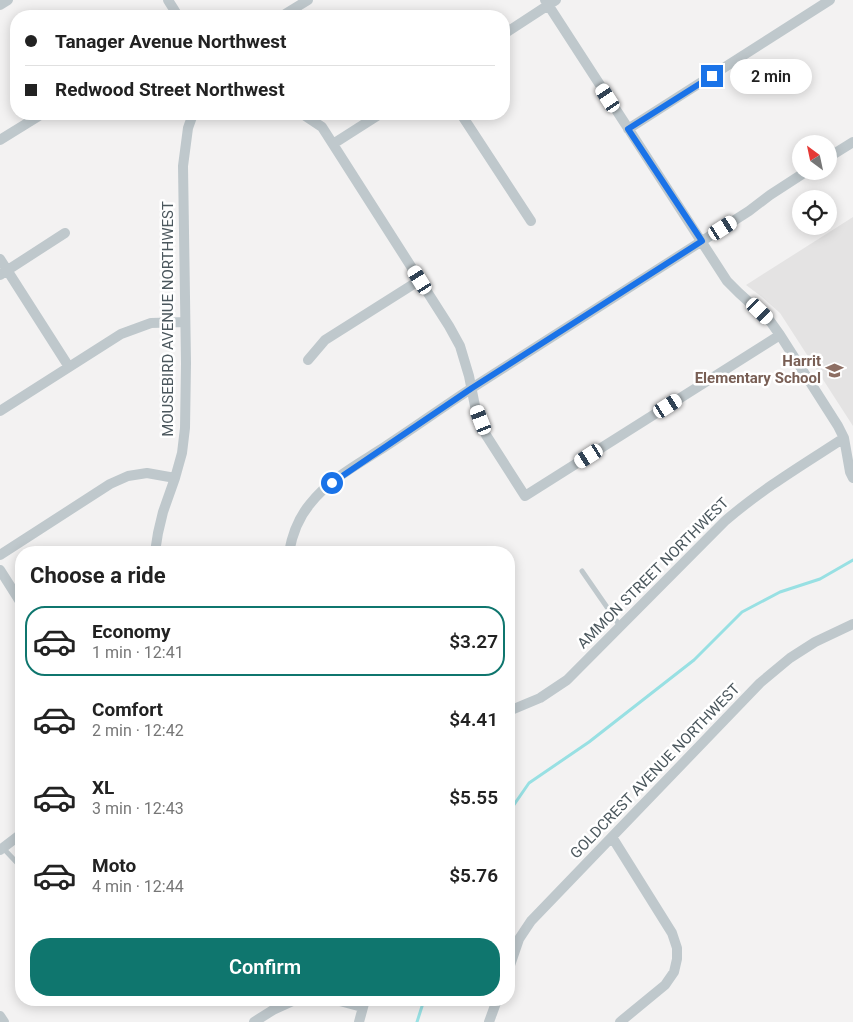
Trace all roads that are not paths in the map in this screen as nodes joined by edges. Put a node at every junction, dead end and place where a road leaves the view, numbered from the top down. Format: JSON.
{"nodes":[{"id":1,"x":8,"y":0,"type":"edge"},
{"id":2,"x":308,"y":0,"type":"edge"},
{"id":3,"x":830,"y":0,"type":"edge"},
{"id":4,"x":549,"y":2,"type":"edge"},
{"id":5,"x":294,"y":4,"type":"edge"},
{"id":6,"x":0,"y":5,"type":"edge"},
{"id":7,"x":510,"y":30,"type":"edge"},
{"id":8,"x":32,"y":120,"type":"edge"},
{"id":9,"x":191,"y":120,"type":"edge"},
{"id":10,"x":312,"y":120,"type":"edge"},
{"id":11,"x":371,"y":120,"type":"edge"},
{"id":12,"x":465,"y":120,"type":"edge"},
{"id":13,"x":628,"y":129,"type":"junction"},
{"id":14,"x":0,"y":140,"type":"edge"},
{"id":15,"x":853,"y":142,"type":"edge"},
{"id":16,"x":333,"y":144,"type":"junction"},
{"id":17,"x":838,"y":151,"type":"edge"},
{"id":18,"x":793,"y":180,"type":"edge"},
{"id":19,"x":531,"y":221,"type":"dead end"},
{"id":20,"x":65,"y":233,"type":"dead end"},
{"id":21,"x":702,"y":241,"type":"junction"},
{"id":22,"x":0,"y":260,"type":"edge"},
{"id":23,"x":4,"y":273,"type":"edge"},
{"id":24,"x":420,"y":280,"type":"junction"},
{"id":25,"x":185,"y":322,"type":"junction"},
{"id":26,"x":780,"y":335,"type":"junction"},
{"id":27,"x":308,"y":360,"type":"dead end"},
{"id":28,"x":69,"y":367,"type":"junction"},
{"id":29,"x":472,"y":388,"type":"junction"},
{"id":30,"x":0,"y":411,"type":"edge"},
{"id":31,"x":844,"y":438,"type":"junction"},
{"id":32,"x":175,"y":478,"type":"junction"},
{"id":33,"x":853,"y":478,"type":"edge"},
{"id":34,"x":156,"y":546,"type":"edge"},
{"id":35,"x":291,"y":546,"type":"edge"},
{"id":36,"x":0,"y":555,"type":"edge"},
{"id":37,"x":0,"y":570,"type":"edge"},
{"id":38,"x":582,"y":571,"type":"dead end"},
{"id":39,"x":15,"y":594,"type":"edge"},
{"id":40,"x":853,"y":624,"type":"edge"},
{"id":41,"x":620,"y":626,"type":"junction"},
{"id":42,"x":515,"y":708,"type":"edge"},
{"id":43,"x":612,"y":837,"type":"junction"},
{"id":44,"x":15,"y":838,"type":"edge"},
{"id":45,"x":1,"y":849,"type":"edge"},
{"id":46,"x":15,"y":862,"type":"edge"},
{"id":47,"x":515,"y":951,"type":"edge"},
{"id":48,"x":282,"y":1006,"type":"edge"},
{"id":49,"x":363,"y":1006,"type":"edge"},
{"id":50,"x":495,"y":1006,"type":"edge"},
{"id":51,"x":0,"y":1016,"type":"edge"},
{"id":52,"x":4,"y":1022,"type":"edge"},
{"id":53,"x":254,"y":1022,"type":"edge"},
{"id":54,"x":359,"y":1022,"type":"edge"},
{"id":55,"x":489,"y":1022,"type":"edge"},
{"id":56,"x":620,"y":1022,"type":"edge"}],
"edges":[{"from":1,"to":6,"type":"street"},
{"from":2,"to":5,"type":"street"},
{"from":3,"to":13,"type":"street"},
{"from":4,"to":7,"type":"street"},
{"from":4,"to":13,"type":"street"},
{"from":8,"to":14,"type":"street"},
{"from":9,"to":25,"type":"street","name":"MOUSEBIRD AVENUE NORTHWEST"},
{"from":10,"to":16,"type":"street"},
{"from":11,"to":16,"type":"street"},
{"from":12,"to":19,"type":"street"},
{"from":13,"to":21,"type":"street"},
{"from":15,"to":17,"type":"street"},
{"from":16,"to":24,"type":"street"},
{"from":18,"to":21,"type":"street"},
{"from":20,"to":23,"type":"street"},
{"from":21,"to":26,"type":"street"},
{"from":21,"to":29,"type":"street"},
{"from":22,"to":23,"type":"street"},
{"from":23,"to":28,"type":"street"},
{"from":24,"to":27,"type":"street"},
{"from":24,"to":29,"type":"street"},
{"from":25,"to":28,"type":"street"},
{"from":25,"to":32,"type":"street","name":"MOUSEBIRD AVENUE NORTHWEST"},
{"from":26,"to":29,"type":"street"},
{"from":26,"to":31,"type":"street"},
{"from":28,"to":30,"type":"street"},
{"from":29,"to":35,"type":"street"},
{"from":31,"to":33,"type":"street"},
{"from":31,"to":41,"type":"street","name":"AMMON STREET NORTHWEST"},
{"from":32,"to":34,"type":"street","name":"MOUSEBIRD AVENUE NORTHWEST"},
{"from":32,"to":36,"type":"street"},
{"from":37,"to":39,"type":"street"},
{"from":38,"to":41,"type":"lane"},
{"from":40,"to":43,"type":"street","name":"GOLDCREST AVENUE NORTHWEST"},
{"from":41,"to":42,"type":"street","name":"AMMON STREET NORTHWEST"},
{"from":43,"to":47,"type":"street","name":"GOLDCREST AVENUE NORTHWEST"},
{"from":43,"to":56,"type":"street"},
{"from":44,"to":45,"type":"street"},
{"from":45,"to":46,"type":"lane"},
{"from":48,"to":53,"type":"street"},
{"from":49,"to":54,"type":"street"},
{"from":50,"to":55,"type":"street"},
{"from":51,"to":52,"type":"street"}]}
